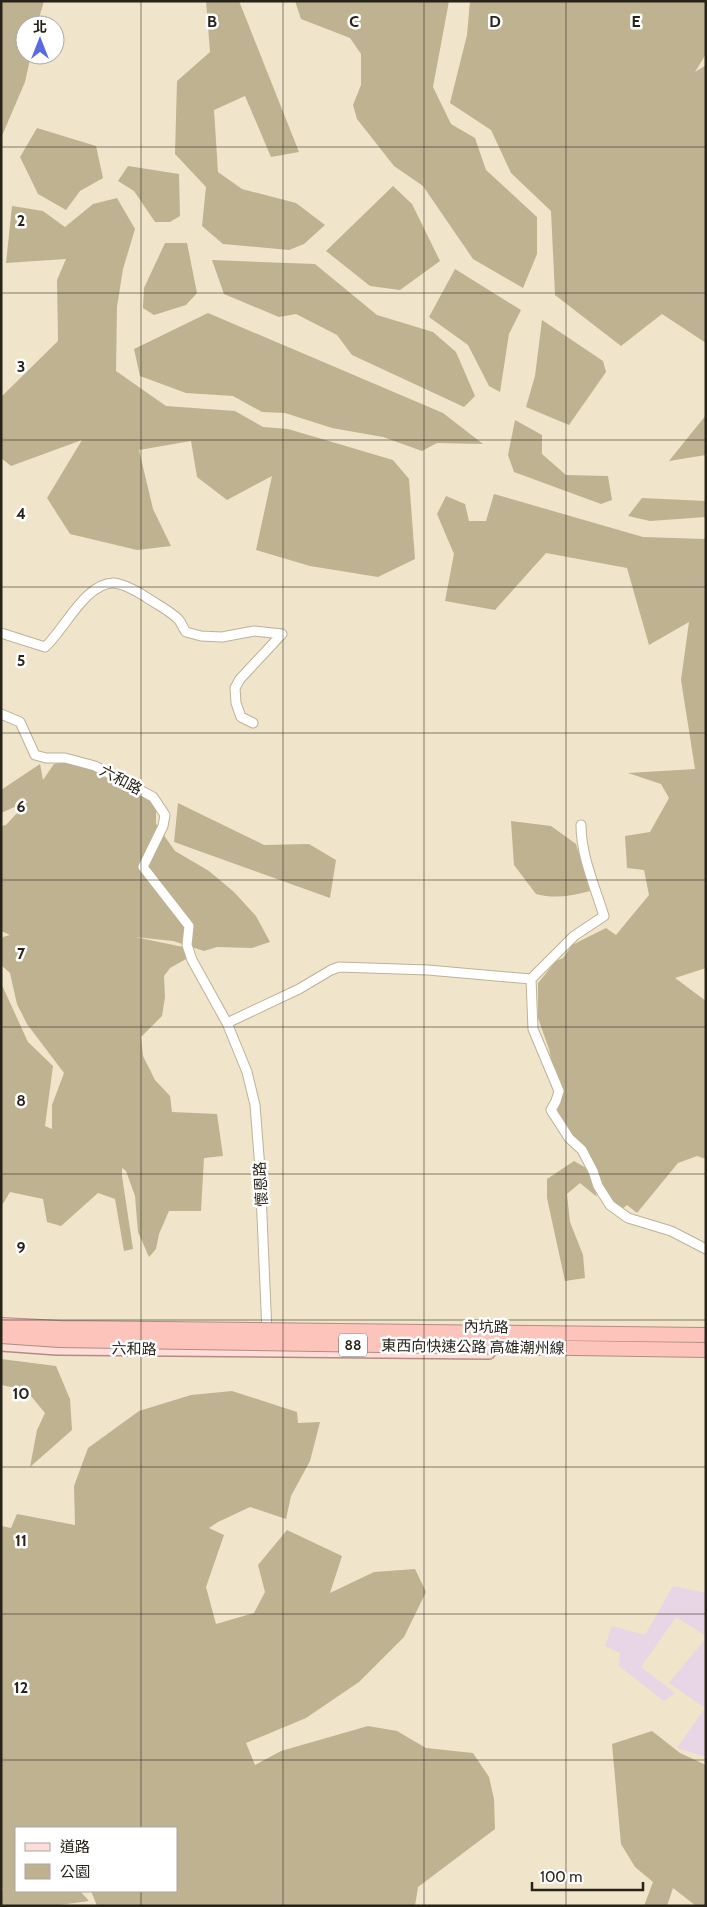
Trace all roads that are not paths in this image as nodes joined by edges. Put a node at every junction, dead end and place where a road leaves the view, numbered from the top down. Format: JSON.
{"nodes":[{"id":1,"x":1,"y":633,"type":"edge"},
{"id":2,"x":1,"y":714,"type":"edge"},
{"id":3,"x":253,"y":723,"type":"dead end"},
{"id":4,"x":581,"y":825,"type":"dead end"},
{"id":5,"x":530,"y":979,"type":"junction"},
{"id":6,"x":227,"y":1023,"type":"junction"},
{"id":7,"x":706,"y":1249,"type":"edge"},
{"id":8,"x":1,"y":1319,"type":"edge"},
{"id":9,"x":1,"y":1325,"type":"edge"},
{"id":10,"x":267,"y":1325,"type":"junction"},
{"id":11,"x":706,"y":1330,"type":"edge"},
{"id":12,"x":1,"y":1336,"type":"edge"},
{"id":13,"x":706,"y":1336,"type":"edge"},
{"id":14,"x":1,"y":1345,"type":"edge"},
{"id":15,"x":706,"y":1350,"type":"edge"},
{"id":16,"x":268,"y":1351,"type":"junction"},
{"id":17,"x":706,"y":1356,"type":"edge"}],
"edges":[{"from":1,"to":3,"type":"street"},
{"from":2,"to":6,"type":"street","name":"六和路"},
{"from":4,"to":5,"type":"street"},
{"from":5,"to":6,"type":"street"},
{"from":5,"to":7,"type":"street"},
{"from":6,"to":10,"type":"street","name":"懷恩路"},
{"from":8,"to":10,"type":"main road","name":"六和路"},
{"from":9,"to":13,"type":"highway","name":"東西向快速公路 高雄潮州線","number":"88","bridge":true},
{"from":10,"to":11,"type":"main road","name":"內坑路"},
{"from":10,"to":16,"type":"street","name":"懷恩路"},
{"from":12,"to":15,"type":"highway","name":"東西向快速公路 高雄潮州線","number":"88","bridge":true},
{"from":14,"to":16,"type":"main road","name":"六和路"},
{"from":16,"to":17,"type":"main road","name":"內坑路"}]}
